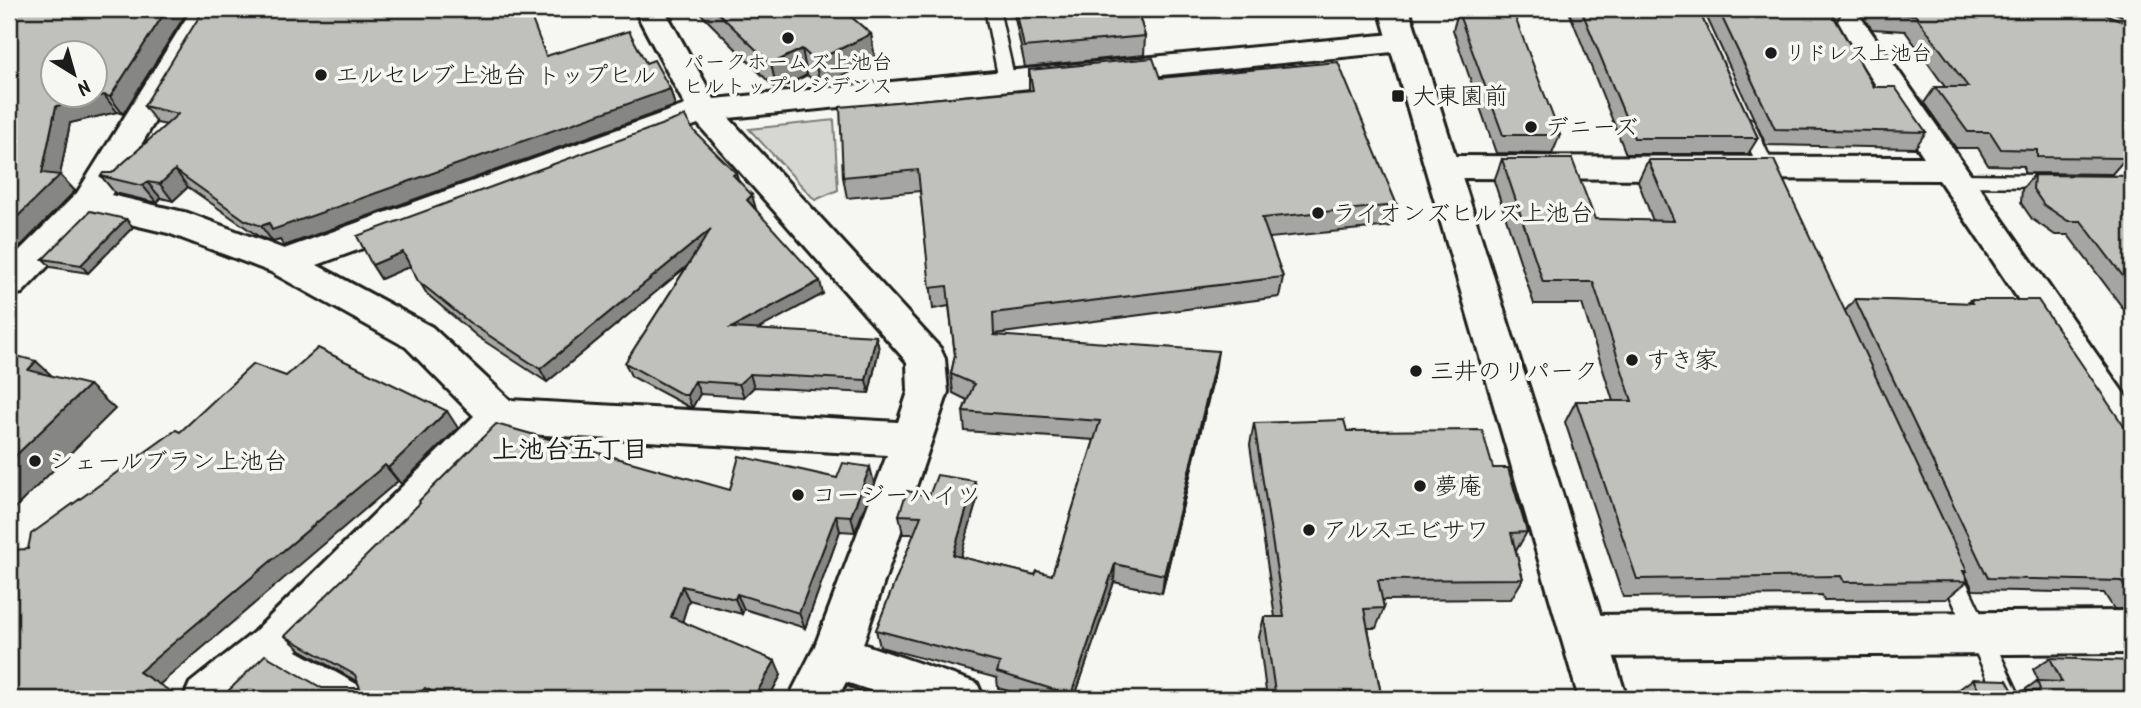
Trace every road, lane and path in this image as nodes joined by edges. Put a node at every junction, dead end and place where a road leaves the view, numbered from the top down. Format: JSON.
{"nodes":[{"id":1,"x":207,"y":9,"type":"edge"},
{"id":2,"x":649,"y":9,"type":"edge"},
{"id":3,"x":992,"y":9,"type":"edge"},
{"id":4,"x":1840,"y":9,"type":"edge"},
{"id":5,"x":1398,"y":25,"type":"edge"},
{"id":6,"x":1007,"y":81,"type":"junction"},
{"id":7,"x":1738,"y":107,"type":"edge"},
{"id":8,"x":704,"y":110,"type":"junction"},
{"id":9,"x":1442,"y":167,"type":"junction"},
{"id":10,"x":1952,"y":174,"type":"junction"},
{"id":11,"x":1772,"y":180,"type":"junction"},
{"id":12,"x":2078,"y":182,"type":"edge"},
{"id":13,"x":89,"y":202,"type":"junction"},
{"id":14,"x":284,"y":263,"type":"junction"},
{"id":15,"x":9,"y":283,"type":"edge"},
{"id":16,"x":500,"y":416,"type":"junction"},
{"id":17,"x":2132,"y":437,"type":"edge"},
{"id":18,"x":913,"y":440,"type":"junction"},
{"id":19,"x":1938,"y":545,"type":"edge"},
{"id":20,"x":2132,"y":632,"type":"edge"},
{"id":21,"x":1978,"y":633,"type":"junction"},
{"id":22,"x":1584,"y":636,"type":"junction"},
{"id":23,"x":270,"y":647,"type":"junction"},
{"id":24,"x":835,"y":656,"type":"junction"},
{"id":25,"x":207,"y":699,"type":"edge"},
{"id":26,"x":361,"y":699,"type":"edge"},
{"id":27,"x":812,"y":699,"type":"edge"},
{"id":28,"x":960,"y":699,"type":"edge"},
{"id":29,"x":1603,"y":699,"type":"edge"},
{"id":30,"x":2008,"y":699,"type":"edge"}],
"edges":[{"from":1,"to":13,"type":"street"},
{"from":2,"to":8,"type":"street"},
{"from":3,"to":6,"type":"lane"},
{"from":4,"to":10,"type":"street"},
{"from":5,"to":6,"type":"street"},
{"from":5,"to":9,"type":"street"},
{"from":6,"to":8,"type":"street"},
{"from":7,"to":11,"type":"lane"},
{"from":8,"to":14,"type":"street"},
{"from":8,"to":18,"type":"street"},
{"from":9,"to":11,"type":"street"},
{"from":9,"to":22,"type":"street"},
{"from":10,"to":11,"type":"street"},
{"from":10,"to":12,"type":"lane"},
{"from":10,"to":17,"type":"street"},
{"from":13,"to":14,"type":"street"},
{"from":13,"to":15,"type":"street"},
{"from":14,"to":16,"type":"street"},
{"from":16,"to":18,"type":"street"},
{"from":16,"to":23,"type":"street"},
{"from":18,"to":24,"type":"street"},
{"from":19,"to":21,"type":"lane"},
{"from":20,"to":21,"type":"street"},
{"from":21,"to":22,"type":"street"},
{"from":21,"to":30,"type":"lane"},
{"from":22,"to":29,"type":"street"},
{"from":23,"to":25,"type":"street"},
{"from":23,"to":26,"type":"lane"},
{"from":24,"to":27,"type":"street"},
{"from":24,"to":28,"type":"street"}]}
